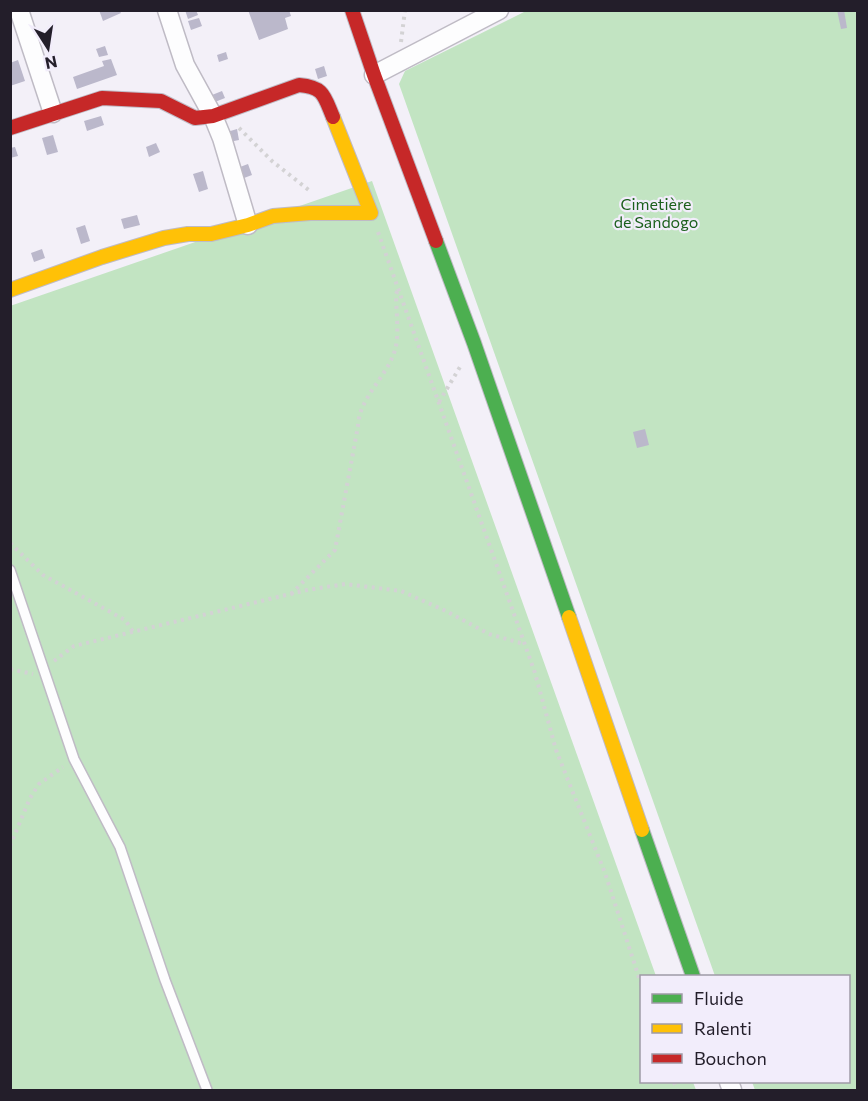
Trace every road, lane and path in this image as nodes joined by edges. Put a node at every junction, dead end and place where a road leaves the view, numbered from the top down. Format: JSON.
{"nodes":[{"id":1,"x":19,"y":10,"type":"edge"},
{"id":2,"x":167,"y":10,"type":"edge"},
{"id":3,"x":352,"y":10,"type":"edge"},
{"id":4,"x":405,"y":10,"type":"edge"},
{"id":5,"x":499,"y":10,"type":"edge"},
{"id":6,"x":398,"y":63,"type":"junction"},
{"id":7,"x":374,"y":75,"type":"junction"},
{"id":8,"x":53,"y":113,"type":"junction"},
{"id":9,"x":219,"y":115,"type":"junction"},
{"id":10,"x":10,"y":128,"type":"edge"},
{"id":11,"x":336,"y":212,"type":"junction"},
{"id":12,"x":371,"y":213,"type":"junction"},
{"id":13,"x":248,"y":225,"type":"junction"},
{"id":14,"x":399,"y":289,"type":"junction"},
{"id":15,"x":10,"y":290,"type":"edge"},
{"id":16,"x":474,"y":343,"type":"junction"},
{"id":17,"x":439,"y":402,"type":"junction"},
{"id":18,"x":10,"y":543,"type":"edge"},
{"id":19,"x":10,"y":570,"type":"edge"},
{"id":20,"x":291,"y":594,"type":"junction"},
{"id":21,"x":134,"y":633,"type":"junction"},
{"id":22,"x":525,"y":644,"type":"junction"},
{"id":23,"x":45,"y":670,"type":"junction"},
{"id":24,"x":74,"y":759,"type":"junction"},
{"id":25,"x":10,"y":846,"type":"edge"},
{"id":26,"x":693,"y":975,"type":"edge"},
{"id":27,"x":640,"y":981,"type":"edge"},
{"id":28,"x":207,"y":1090,"type":"edge"}],
"edges":[{"from":1,"to":8,"type":"street"},
{"from":2,"to":9,"type":"street"},
{"from":3,"to":7,"type":"street"},
{"from":4,"to":6,"type":"path"},
{"from":5,"to":6,"type":"street"},
{"from":6,"to":7,"type":"street"},
{"from":7,"to":16,"type":"street"},
{"from":8,"to":9,"type":"street"},
{"from":8,"to":10,"type":"street"},
{"from":9,"to":11,"type":"path"},
{"from":9,"to":12,"type":"street"},
{"from":9,"to":13,"type":"street"},
{"from":11,"to":12,"type":"street"},
{"from":11,"to":13,"type":"street"},
{"from":12,"to":14,"type":"path"},
{"from":13,"to":15,"type":"street"},
{"from":14,"to":17,"type":"path"},
{"from":14,"to":20,"type":"path"},
{"from":16,"to":17,"type":"path"},
{"from":16,"to":26,"type":"street"},
{"from":17,"to":22,"type":"path"},
{"from":18,"to":21,"type":"path"},
{"from":19,"to":23,"type":"lane"},
{"from":20,"to":21,"type":"path"},
{"from":20,"to":22,"type":"path"},
{"from":21,"to":23,"type":"path"},
{"from":22,"to":27,"type":"path"},
{"from":23,"to":24,"type":"lane"},
{"from":24,"to":25,"type":"path"},
{"from":24,"to":28,"type":"lane"}]}
